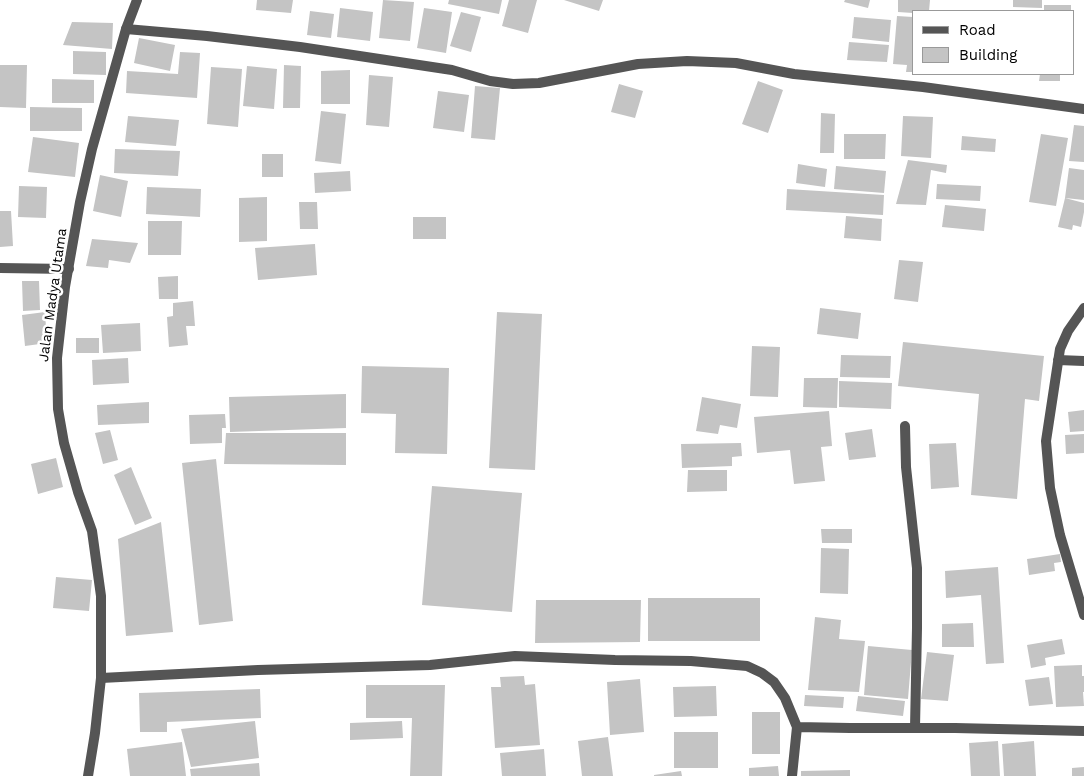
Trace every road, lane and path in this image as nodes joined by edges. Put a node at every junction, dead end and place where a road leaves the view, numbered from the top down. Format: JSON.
{"nodes":[{"id":1,"x":137,"y":0,"type":"edge"},
{"id":2,"x":126,"y":29,"type":"junction"},
{"id":3,"x":1084,"y":109,"type":"edge"},
{"id":4,"x":0,"y":268,"type":"edge"},
{"id":5,"x":69,"y":269,"type":"junction"},
{"id":6,"x":1084,"y":308,"type":"edge"},
{"id":7,"x":1058,"y":360,"type":"junction"},
{"id":8,"x":1084,"y":362,"type":"edge"},
{"id":9,"x":905,"y":426,"type":"dead end"},
{"id":10,"x":1084,"y":615,"type":"edge"},
{"id":11,"x":100,"y":678,"type":"junction"},
{"id":12,"x":796,"y":727,"type":"junction"},
{"id":13,"x":915,"y":728,"type":"junction"},
{"id":14,"x":1084,"y":732,"type":"edge"},
{"id":15,"x":88,"y":776,"type":"edge"},
{"id":16,"x":792,"y":776,"type":"edge"}],
"edges":[{"from":1,"to":2,"type":"street","name":"Jalan Madya Utama"},
{"from":2,"to":3,"type":"street"},
{"from":2,"to":5,"type":"street","name":"Jalan Madya Utama"},
{"from":4,"to":5,"type":"street"},
{"from":5,"to":11,"type":"street","name":"Jalan Madya Utama"},
{"from":6,"to":7,"type":"street"},
{"from":7,"to":8,"type":"street"},
{"from":7,"to":10,"type":"street"},
{"from":9,"to":13,"type":"street"},
{"from":11,"to":12,"type":"street"},
{"from":11,"to":15,"type":"street","name":"Jalan Madya Utama"},
{"from":12,"to":13,"type":"street"},
{"from":12,"to":16,"type":"street"},
{"from":13,"to":14,"type":"street"}]}
